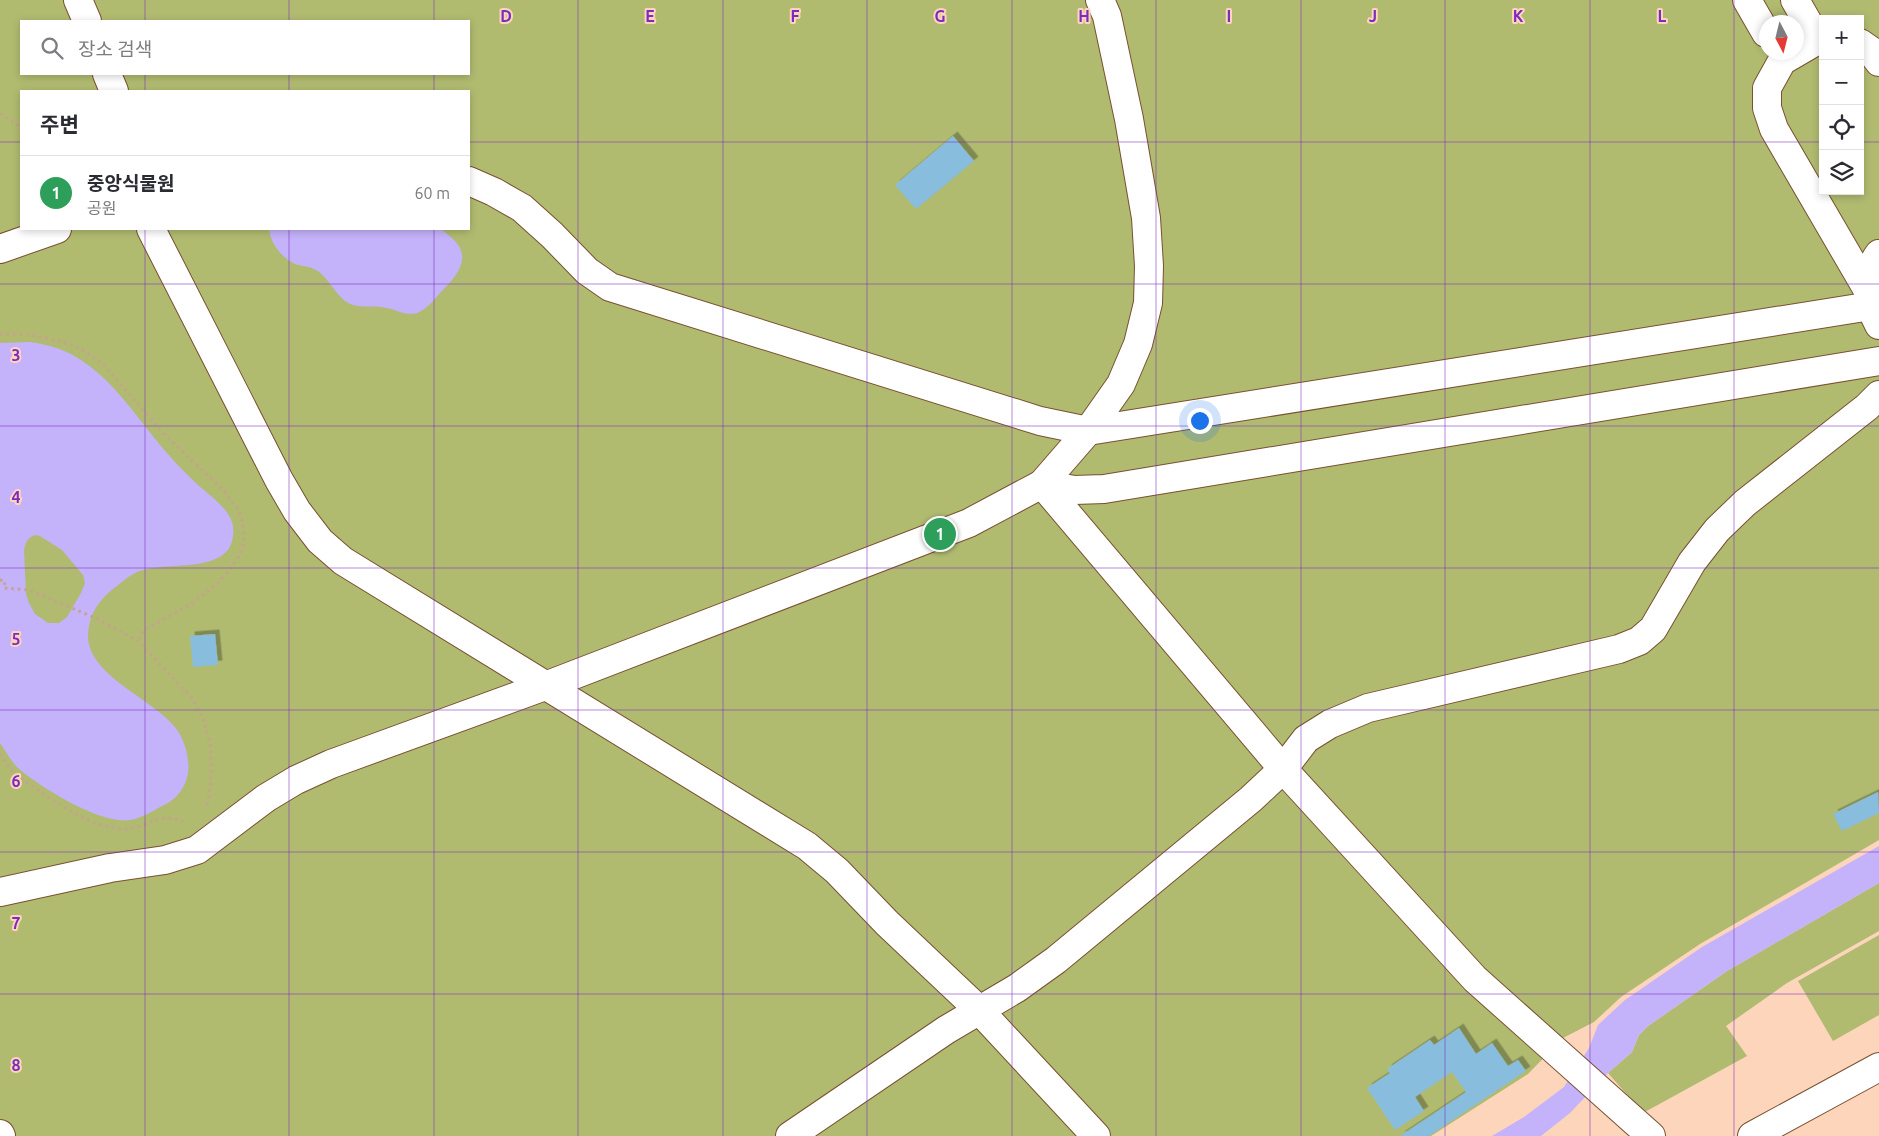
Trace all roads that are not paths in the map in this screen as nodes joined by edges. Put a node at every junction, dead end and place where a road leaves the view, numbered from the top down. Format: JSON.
{"nodes":[{"id":1,"x":78,"y":0,"type":"edge"},
{"id":2,"x":1747,"y":0,"type":"edge"},
{"id":3,"x":1795,"y":0,"type":"edge"},
{"id":4,"x":1107,"y":5,"type":"edge"},
{"id":5,"x":86,"y":20,"type":"edge"},
{"id":6,"x":1759,"y":21,"type":"edge"},
{"id":7,"x":1819,"y":38,"type":"edge"},
{"id":8,"x":1819,"y":40,"type":"edge"},
{"id":9,"x":1864,"y":45,"type":"edge"},
{"id":10,"x":1804,"y":47,"type":"edge"},
{"id":11,"x":1779,"y":60,"type":"edge"},
{"id":12,"x":1879,"y":62,"type":"edge"},
{"id":13,"x":107,"y":75,"type":"edge"},
{"id":14,"x":114,"y":90,"type":"edge"},
{"id":15,"x":470,"y":181,"type":"edge"},
{"id":16,"x":54,"y":230,"type":"edge"},
{"id":17,"x":152,"y":230,"type":"edge"},
{"id":18,"x":0,"y":248,"type":"edge"},
{"id":19,"x":1879,"y":254,"type":"edge"},
{"id":20,"x":1874,"y":308,"type":"edge"},
{"id":21,"x":1879,"y":361,"type":"edge"},
{"id":22,"x":1879,"y":395,"type":"edge"},
{"id":23,"x":1088,"y":431,"type":"junction"},
{"id":24,"x":1042,"y":484,"type":"junction"},
{"id":25,"x":545,"y":686,"type":"junction"},
{"id":26,"x":1283,"y":769,"type":"junction"},
{"id":27,"x":0,"y":892,"type":"edge"},
{"id":28,"x":979,"y":1010,"type":"junction"},
{"id":29,"x":1879,"y":1066,"type":"edge"},
{"id":30,"x":790,"y":1136,"type":"edge"},
{"id":31,"x":1096,"y":1136,"type":"edge"},
{"id":32,"x":1651,"y":1136,"type":"edge"},
{"id":33,"x":1752,"y":1136,"type":"edge"}],
"edges":[{"from":1,"to":5,"type":"street"},
{"from":2,"to":6,"type":"street"},
{"from":3,"to":7,"type":"street"},
{"from":4,"to":23,"type":"street"},
{"from":8,"to":10,"type":"street"},
{"from":9,"to":12,"type":"street"},
{"from":11,"to":20,"type":"street"},
{"from":13,"to":14,"type":"street"},
{"from":15,"to":23,"type":"street"},
{"from":16,"to":18,"type":"street"},
{"from":17,"to":25,"type":"street"},
{"from":19,"to":20,"type":"street"},
{"from":20,"to":23,"type":"street"},
{"from":21,"to":24,"type":"street"},
{"from":22,"to":26,"type":"street"},
{"from":23,"to":24,"type":"street"},
{"from":24,"to":25,"type":"street"},
{"from":24,"to":26,"type":"street"},
{"from":25,"to":27,"type":"street"},
{"from":25,"to":28,"type":"street"},
{"from":26,"to":28,"type":"street"},
{"from":26,"to":32,"type":"street"},
{"from":28,"to":30,"type":"street"},
{"from":28,"to":31,"type":"street"},
{"from":29,"to":33,"type":"street"}]}
